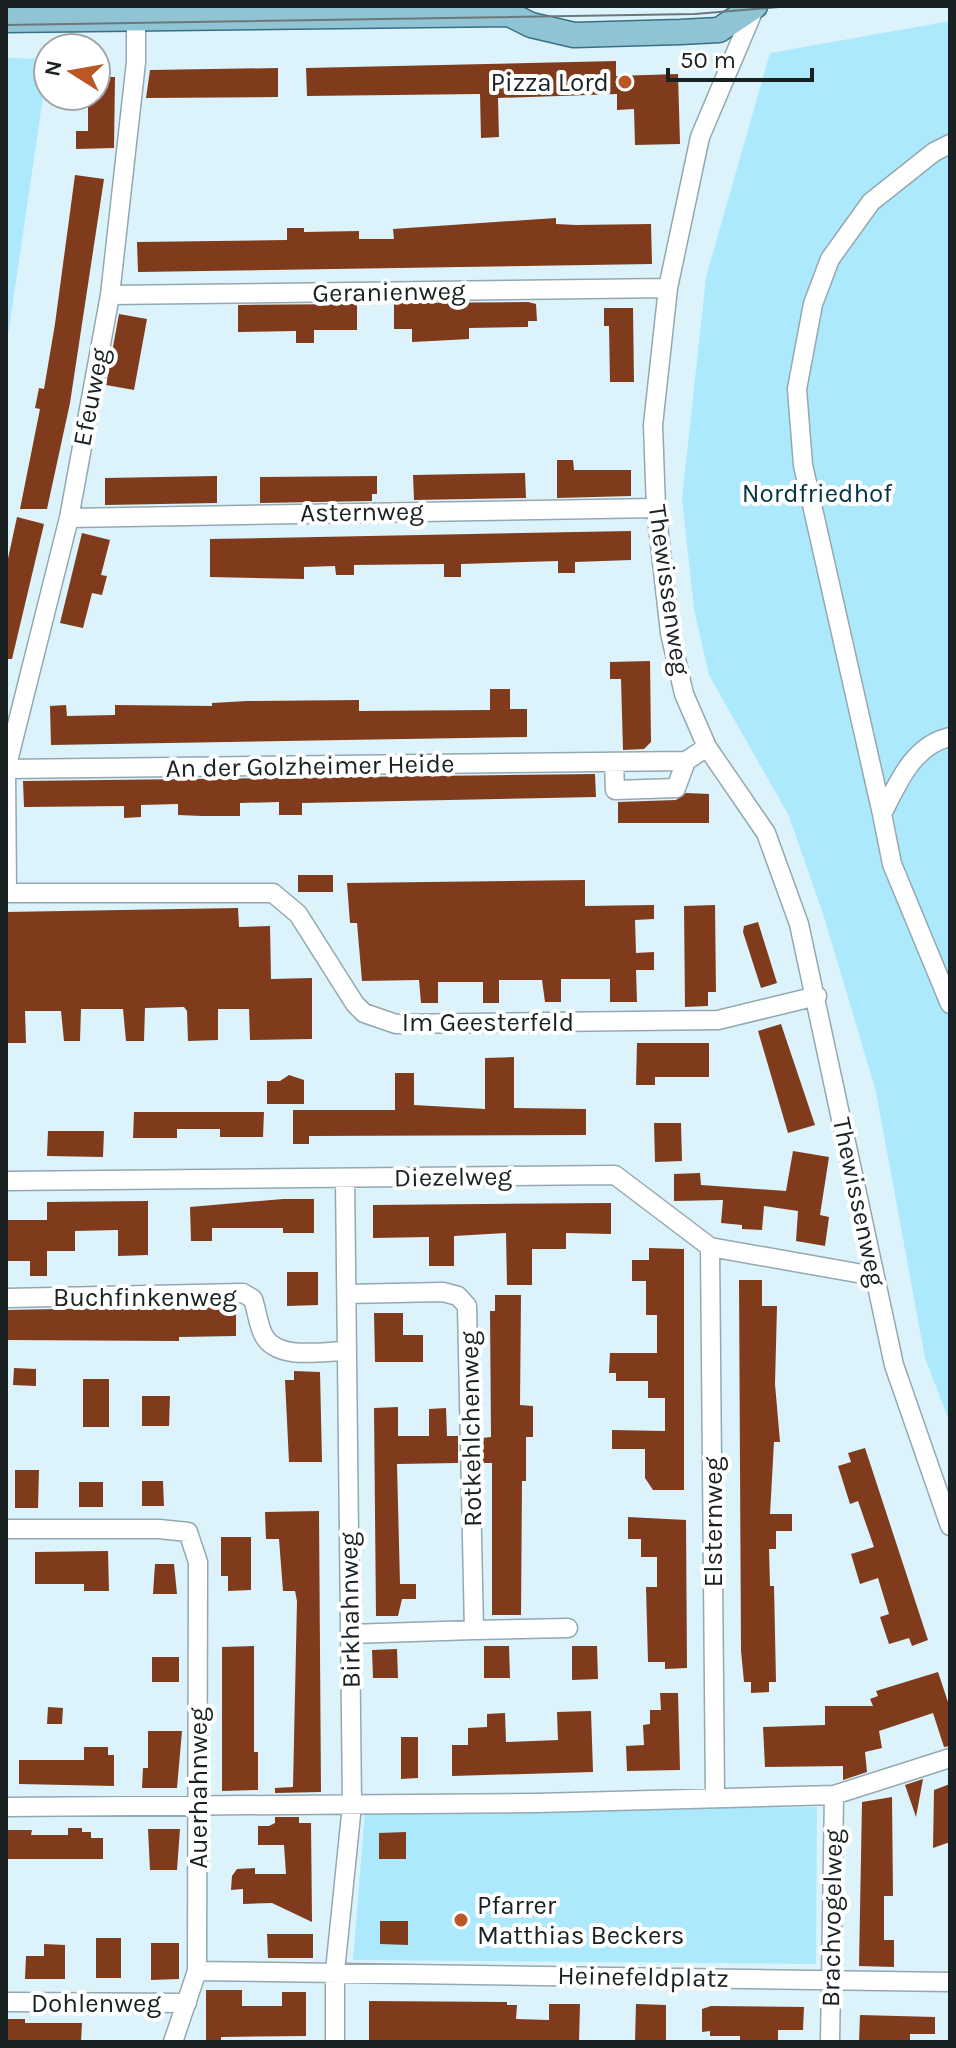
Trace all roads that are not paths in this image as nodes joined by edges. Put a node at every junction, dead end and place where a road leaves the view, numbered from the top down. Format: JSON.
{"nodes":[{"id":1,"x":755,"y":6,"type":"edge"},
{"id":2,"x":515,"y":10,"type":"edge"},
{"id":3,"x":215,"y":12,"type":"edge"},
{"id":4,"x":136,"y":19,"type":"junction"},
{"id":5,"x":6,"y":20,"type":"edge"},
{"id":6,"x":950,"y":144,"type":"edge"},
{"id":7,"x":668,"y":288,"type":"junction"},
{"id":8,"x":110,"y":295,"type":"junction"},
{"id":9,"x":656,"y":508,"type":"junction"},
{"id":10,"x":69,"y":518,"type":"junction"},
{"id":11,"x":950,"y":737,"type":"edge"},
{"id":12,"x":707,"y":747,"type":"junction"},
{"id":13,"x":686,"y":761,"type":"junction"},
{"id":14,"x":614,"y":762,"type":"junction"},
{"id":15,"x":6,"y":769,"type":"edge"},
{"id":16,"x":882,"y":814,"type":"junction"},
{"id":17,"x":6,"y":852,"type":"edge"},
{"id":18,"x":817,"y":996,"type":"junction"},
{"id":19,"x":950,"y":1004,"type":"edge"},
{"id":20,"x":345,"y":1178,"type":"junction"},
{"id":21,"x":6,"y":1181,"type":"edge"},
{"id":22,"x":710,"y":1247,"type":"junction"},
{"id":23,"x":874,"y":1276,"type":"junction"},
{"id":24,"x":347,"y":1294,"type":"junction"},
{"id":25,"x":6,"y":1298,"type":"edge"},
{"id":26,"x":347,"y":1351,"type":"junction"},
{"id":27,"x":950,"y":1526,"type":"edge"},
{"id":28,"x":6,"y":1529,"type":"edge"},
{"id":29,"x":568,"y":1628,"type":"dead end"},
{"id":30,"x":474,"y":1630,"type":"junction"},
{"id":31,"x":350,"y":1634,"type":"junction"},
{"id":32,"x":950,"y":1758,"type":"edge"},
{"id":33,"x":834,"y":1795,"type":"junction"},
{"id":34,"x":715,"y":1796,"type":"junction"},
{"id":35,"x":352,"y":1805,"type":"junction"},
{"id":36,"x":6,"y":1807,"type":"edge"},
{"id":37,"x":198,"y":1807,"type":"junction"},
{"id":38,"x":197,"y":1971,"type":"junction"},
{"id":39,"x":335,"y":1971,"type":"junction"},
{"id":40,"x":831,"y":1978,"type":"junction"},
{"id":41,"x":950,"y":1982,"type":"edge"},
{"id":42,"x":6,"y":2002,"type":"edge"},
{"id":43,"x":187,"y":2003,"type":"junction"},
{"id":44,"x":173,"y":2042,"type":"edge"},
{"id":45,"x":335,"y":2042,"type":"edge"},
{"id":46,"x":830,"y":2042,"type":"edge"}],
"edges":[{"from":1,"to":2,"type":"main road"},
{"from":1,"to":7,"type":"street","name":"Thewissenweg"},
{"from":2,"to":3,"type":"main road"},
{"from":3,"to":4,"type":"main road"},
{"from":4,"to":5,"type":"main road"},
{"from":4,"to":8,"type":"street","name":"Efeuweg"},
{"from":6,"to":16,"type":"street"},
{"from":7,"to":8,"type":"street","name":"Geranienweg"},
{"from":7,"to":9,"type":"street","name":"Thewissenweg"},
{"from":8,"to":10,"type":"street","name":"Efeuweg"},
{"from":9,"to":10,"type":"street","name":"Asternweg"},
{"from":9,"to":12,"type":"street","name":"Thewissenweg"},
{"from":10,"to":15,"type":"street","name":"Efeuweg"},
{"from":11,"to":16,"type":"street"},
{"from":12,"to":13,"type":"street"},
{"from":12,"to":18,"type":"street","name":"Thewissenweg"},
{"from":13,"to":14,"type":"street","name":"An der Golzheimer Heide"},
{"from":13,"to":14,"type":"street"},
{"from":14,"to":15,"type":"street","name":"An der Golzheimer Heide"},
{"from":15,"to":17,"type":"street","name":"Im Geesterfeld"},
{"from":16,"to":19,"type":"street"},
{"from":17,"to":18,"type":"street","name":"Im Geesterfeld"},
{"from":18,"to":23,"type":"street","name":"Thewissenweg"},
{"from":20,"to":21,"type":"street","name":"Diezelweg"},
{"from":20,"to":22,"type":"street","name":"Diezelweg"},
{"from":20,"to":24,"type":"street","name":"Birkhahnweg"},
{"from":22,"to":23,"type":"street","name":"Diezelweg"},
{"from":22,"to":34,"type":"street","name":"Elsternweg"},
{"from":23,"to":27,"type":"street","name":"Thewissenweg"},
{"from":24,"to":26,"type":"street","name":"Birkhahnweg"},
{"from":24,"to":30,"type":"street","name":"Rotkehlchenweg"},
{"from":25,"to":26,"type":"street","name":"Buchfinkenweg"},
{"from":26,"to":31,"type":"street","name":"Birkhahnweg"},
{"from":28,"to":37,"type":"street","name":"Auerhahnweg"},
{"from":29,"to":30,"type":"street"},
{"from":30,"to":31,"type":"street"},
{"from":31,"to":35,"type":"street","name":"Birkhahnweg"},
{"from":32,"to":33,"type":"street"},
{"from":33,"to":34,"type":"street"},
{"from":33,"to":40,"type":"street","name":"Brachvogelweg"},
{"from":34,"to":35,"type":"street"},
{"from":35,"to":37,"type":"street"},
{"from":35,"to":39,"type":"street","name":"Birkhahnweg"},
{"from":36,"to":37,"type":"street"},
{"from":37,"to":38,"type":"street","name":"Auerhahnweg"},
{"from":38,"to":39,"type":"street"},
{"from":38,"to":43,"type":"street","name":"Auerhahnweg"},
{"from":39,"to":40,"type":"street","name":"Heinefeldplatz"},
{"from":39,"to":45,"type":"street","name":"Birkhahnweg"},
{"from":40,"to":41,"type":"street","name":"Heinefeldplatz"},
{"from":40,"to":46,"type":"street","name":"Brachvogelweg"},
{"from":42,"to":43,"type":"street","name":"Dohlenweg"},
{"from":43,"to":44,"type":"street","name":"Auerhahnweg"}]}
